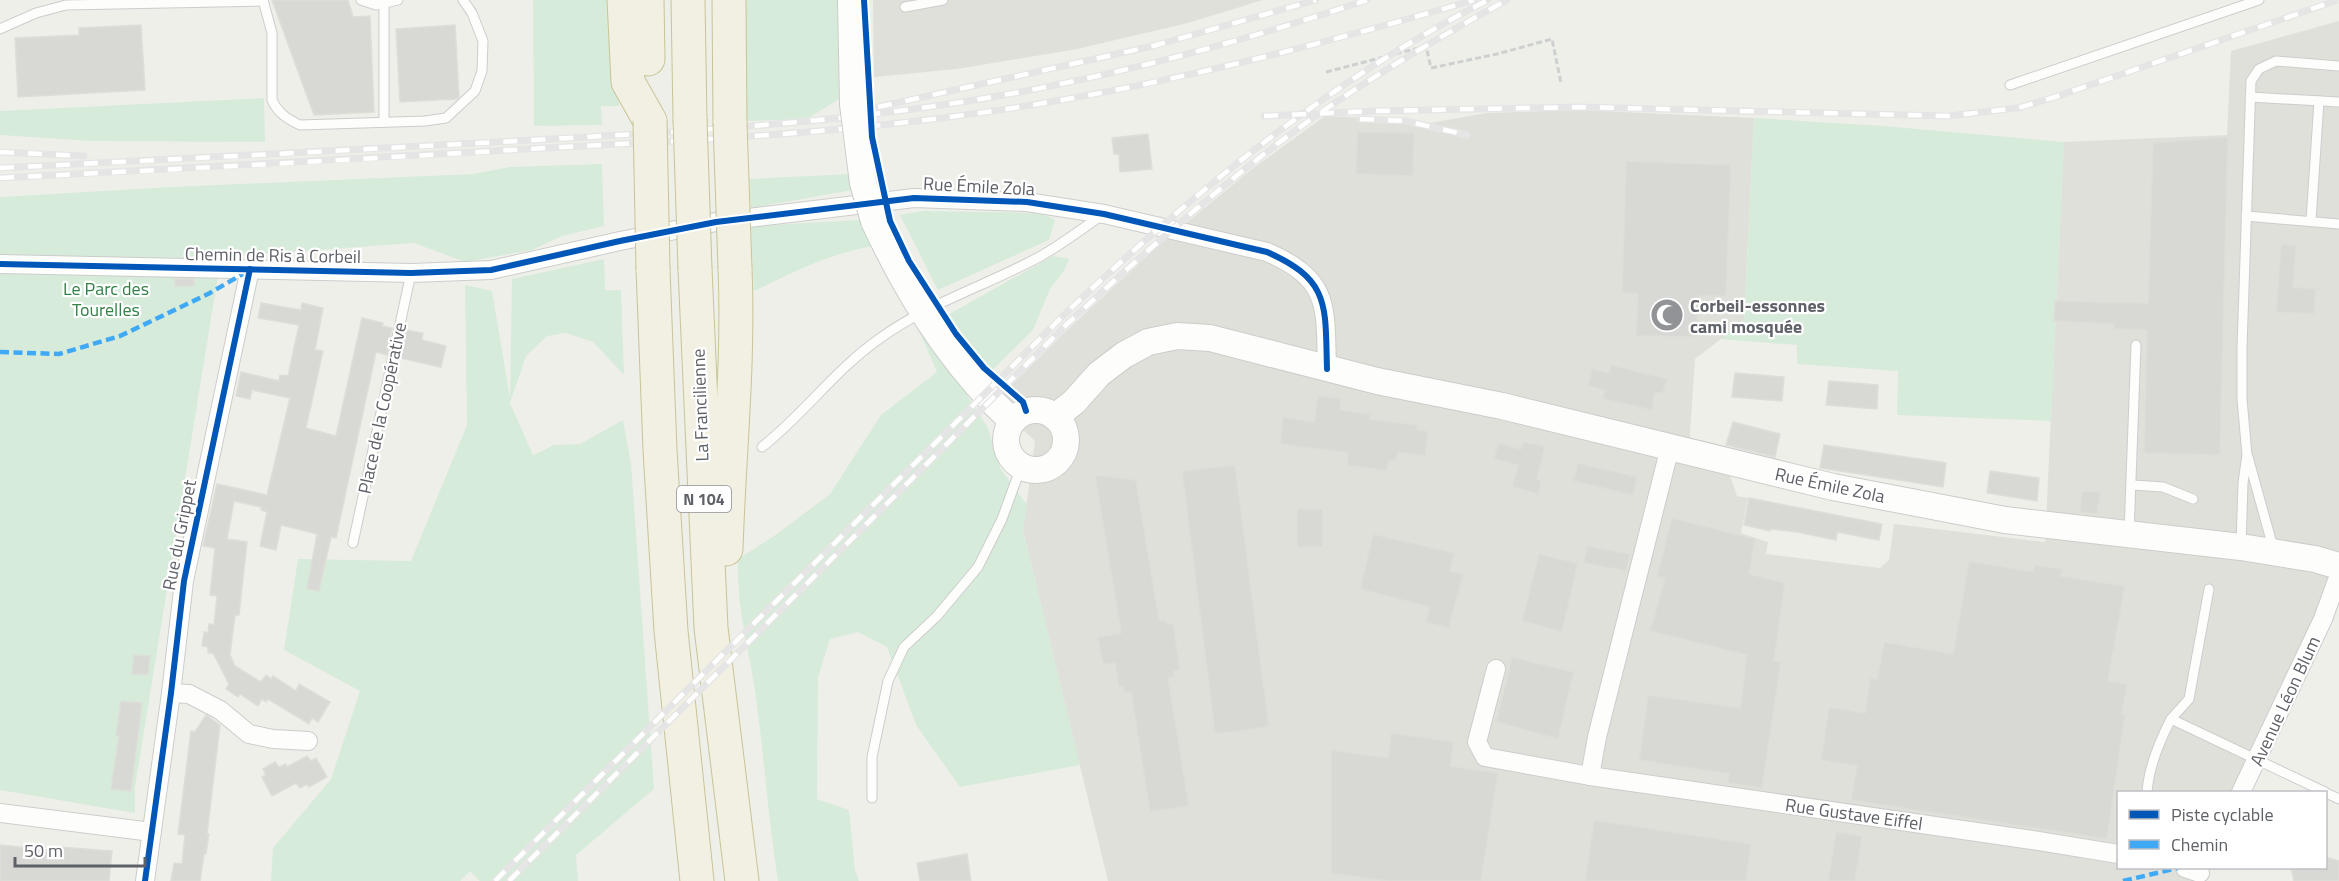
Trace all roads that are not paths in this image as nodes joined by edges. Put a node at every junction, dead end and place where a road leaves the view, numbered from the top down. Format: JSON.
{"nodes":[{"id":1,"x":263,"y":0,"type":"edge"},
{"id":2,"x":361,"y":0,"type":"edge"},
{"id":3,"x":398,"y":0,"type":"edge"},
{"id":4,"x":463,"y":0,"type":"edge"},
{"id":5,"x":624,"y":0,"type":"edge"},
{"id":6,"x":647,"y":0,"type":"edge"},
{"id":7,"x":688,"y":0,"type":"edge"},
{"id":8,"x":729,"y":0,"type":"edge"},
{"id":9,"x":851,"y":0,"type":"edge"},
{"id":10,"x":943,"y":0,"type":"edge"},
{"id":11,"x":2259,"y":0,"type":"edge"},
{"id":12,"x":384,"y":3,"type":"junction"},
{"id":13,"x":905,"y":7,"type":"dead end"},
{"id":14,"x":0,"y":29,"type":"edge"},
{"id":15,"x":2339,"y":66,"type":"edge"},
{"id":16,"x":2010,"y":86,"type":"dead end"},
{"id":17,"x":2250,"y":97,"type":"junction"},
{"id":18,"x":2319,"y":101,"type":"junction"},
{"id":19,"x":2339,"y":102,"type":"edge"},
{"id":20,"x":650,"y":121,"type":"junction"},
{"id":21,"x":384,"y":122,"type":"junction"},
{"id":22,"x":1104,"y":214,"type":"junction"},
{"id":23,"x":2246,"y":216,"type":"junction"},
{"id":24,"x":2311,"y":221,"type":"junction"},
{"id":25,"x":2339,"y":224,"type":"edge"},
{"id":26,"x":544,"y":257,"type":"joint"},
{"id":27,"x":0,"y":264,"type":"edge"},
{"id":28,"x":250,"y":270,"type":"junction"},
{"id":29,"x":411,"y":273,"type":"junction"},
{"id":30,"x":923,"y":313,"type":"junction"},
{"id":31,"x":2136,"y":345,"type":"dead end"},
{"id":32,"x":1327,"y":369,"type":"junction"},
{"id":33,"x":1055,"y":417,"type":"junction"},
{"id":34,"x":1012,"y":421,"type":"junction"},
{"id":35,"x":762,"y":447,"type":"dead end"},
{"id":36,"x":1670,"y":447,"type":"junction"},
{"id":37,"x":2247,"y":455,"type":"junction"},
{"id":38,"x":1021,"y":467,"type":"junction"},
{"id":39,"x":2132,"y":485,"type":"junction"},
{"id":40,"x":2193,"y":499,"type":"dead end"},
{"id":41,"x":2129,"y":536,"type":"junction"},
{"id":42,"x":353,"y":543,"type":"dead end"},
{"id":43,"x":2241,"y":547,"type":"junction"},
{"id":44,"x":2275,"y":552,"type":"junction"},
{"id":45,"x":2339,"y":566,"type":"edge"},
{"id":46,"x":2339,"y":575,"type":"edge"},
{"id":47,"x":2209,"y":589,"type":"dead end"},
{"id":48,"x":1496,"y":669,"type":"dead end"},
{"id":49,"x":171,"y":693,"type":"junction"},
{"id":50,"x":2171,"y":719,"type":"junction"},
{"id":51,"x":725,"y":728,"type":"junction"},
{"id":52,"x":308,"y":741,"type":"dead end"},
{"id":53,"x":2258,"y":759,"type":"junction"},
{"id":54,"x":1590,"y":776,"type":"junction"},
{"id":55,"x":2147,"y":791,"type":"edge"},
{"id":56,"x":2242,"y":791,"type":"edge"},
{"id":57,"x":2321,"y":791,"type":"edge"},
{"id":58,"x":872,"y":798,"type":"dead end"},
{"id":59,"x":0,"y":813,"type":"edge"},
{"id":60,"x":152,"y":832,"type":"junction"},
{"id":61,"x":2117,"y":854,"type":"edge"},
{"id":62,"x":146,"y":881,"type":"edge"},
{"id":63,"x":697,"y":881,"type":"edge"},
{"id":64,"x":742,"y":881,"type":"edge"}],
"edges":[{"from":1,"to":14,"type":"lane"},
{"from":1,"to":21,"type":"lane"},
{"from":2,"to":12,"type":"lane"},
{"from":3,"to":12,"type":"lane"},
{"from":4,"to":21,"type":"lane"},
{"from":5,"to":20,"type":"highway"},
{"from":6,"to":20,"type":"highway","number":"N 104"},
{"from":7,"to":51,"type":"highway","name":"La Francilienne","number":"N 104","bridge":true},
{"from":8,"to":51,"type":"highway","bridge":true},
{"from":9,"to":30,"type":"street","bridge":true},
{"from":10,"to":13,"type":"lane"},
{"from":11,"to":16,"type":"lane"},
{"from":12,"to":21,"type":"lane"},
{"from":15,"to":17,"type":"lane"},
{"from":17,"to":18,"type":"lane"},
{"from":17,"to":23,"type":"lane"},
{"from":18,"to":19,"type":"lane"},
{"from":18,"to":24,"type":"lane"},
{"from":20,"to":63,"type":"highway","number":"N 104","bridge":true},
{"from":22,"to":26,"type":"street","name":"Rue Émile Zola"},
{"from":22,"to":30,"type":"lane"},
{"from":22,"to":32,"type":"street","name":"Rue Émile Zola"},
{"from":23,"to":24,"type":"lane"},
{"from":23,"to":37,"type":"lane"},
{"from":24,"to":25,"type":"lane"},
{"from":26,"to":29,"type":"street","name":"Chemin de Ris à Corbeil"},
{"from":27,"to":28,"type":"street","name":"Chemin de Ris à Corbeil"},
{"from":28,"to":29,"type":"street","name":"Chemin de Ris à Corbeil"},
{"from":28,"to":49,"type":"street","name":"Rue du Grippet"},
{"from":29,"to":42,"type":"lane","name":"Place de la Coopérative"},
{"from":30,"to":34,"type":"street"},
{"from":30,"to":35,"type":"lane"},
{"from":31,"to":39,"type":"lane"},
{"from":32,"to":33,"type":"street","name":"Rue Émile Zola"},
{"from":32,"to":36,"type":"street","name":"Rue Émile Zola"},
{"from":33,"to":34,"type":"street"},
{"from":33,"to":38,"type":"street"},
{"from":34,"to":38,"type":"street"},
{"from":36,"to":41,"type":"street","name":"Rue Émile Zola"},
{"from":36,"to":54,"type":"street"},
{"from":37,"to":43,"type":"lane"},
{"from":37,"to":44,"type":"lane"},
{"from":38,"to":58,"type":"lane"},
{"from":39,"to":40,"type":"lane"},
{"from":39,"to":41,"type":"lane"},
{"from":41,"to":43,"type":"street","name":"Rue Émile Zola"},
{"from":43,"to":44,"type":"street","name":"Rue Émile Zola"},
{"from":44,"to":45,"type":"street","name":"Rue Émile Zola"},
{"from":46,"to":53,"type":"street","name":"Avenue Léon Blum"},
{"from":47,"to":50,"type":"lane"},
{"from":48,"to":54,"type":"street","name":"Rue Gustave Eiffel"},
{"from":49,"to":52,"type":"street"},
{"from":49,"to":60,"type":"street","name":"Rue du Grippet"},
{"from":50,"to":53,"type":"lane"},
{"from":50,"to":55,"type":"lane"},
{"from":51,"to":64,"type":"highway","name":"La Francilienne","number":"N 104"},
{"from":53,"to":56,"type":"street","name":"Avenue Léon Blum"},
{"from":53,"to":57,"type":"lane"},
{"from":54,"to":61,"type":"street","name":"Rue Gustave Eiffel"},
{"from":59,"to":60,"type":"street"},
{"from":60,"to":62,"type":"street","name":"Rue du Grippet"}]}
